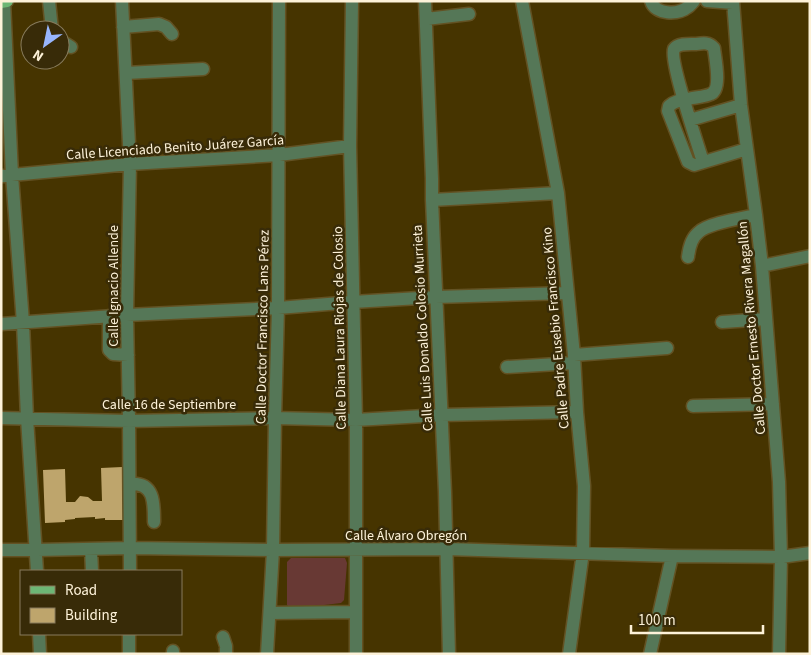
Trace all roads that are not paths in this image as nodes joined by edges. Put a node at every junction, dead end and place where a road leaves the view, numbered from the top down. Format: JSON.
{"nodes":[{"id":1,"x":49,"y":1,"type":"edge"},
{"id":2,"x":122,"y":1,"type":"edge"},
{"id":3,"x":279,"y":1,"type":"edge"},
{"id":4,"x":352,"y":1,"type":"edge"},
{"id":5,"x":425,"y":1,"type":"edge"},
{"id":6,"x":522,"y":1,"type":"edge"},
{"id":7,"x":651,"y":1,"type":"edge"},
{"id":8,"x":694,"y":1,"type":"edge"},
{"id":9,"x":708,"y":1,"type":"edge"},
{"id":10,"x":4,"y":2,"type":"edge"},
{"id":11,"x":733,"y":2,"type":"edge"},
{"id":12,"x":468,"y":14,"type":"dead end"},
{"id":13,"x":426,"y":19,"type":"junction"},
{"id":14,"x":51,"y":20,"type":"edge"},
{"id":15,"x":123,"y":27,"type":"junction"},
{"id":16,"x":172,"y":34,"type":"dead end"},
{"id":17,"x":203,"y":69,"type":"dead end"},
{"id":18,"x":126,"y":73,"type":"junction"},
{"id":19,"x":683,"y":100,"type":"junction"},
{"id":20,"x":741,"y":105,"type":"junction"},
{"id":21,"x":690,"y":120,"type":"junction"},
{"id":22,"x":350,"y":146,"type":"junction"},
{"id":23,"x":747,"y":149,"type":"junction"},
{"id":24,"x":279,"y":155,"type":"junction"},
{"id":25,"x":703,"y":162,"type":"junction"},
{"id":26,"x":130,"y":164,"type":"junction"},
{"id":27,"x":7,"y":175,"type":"edge"},
{"id":28,"x":558,"y":193,"type":"junction"},
{"id":29,"x":432,"y":200,"type":"junction"},
{"id":30,"x":756,"y":215,"type":"junction"},
{"id":31,"x":810,"y":256,"type":"edge"},
{"id":32,"x":688,"y":257,"type":"dead end"},
{"id":33,"x":762,"y":266,"type":"junction"},
{"id":34,"x":567,"y":294,"type":"junction"},
{"id":35,"x":436,"y":297,"type":"junction"},
{"id":36,"x":353,"y":302,"type":"junction"},
{"id":37,"x":278,"y":308,"type":"junction"},
{"id":38,"x":127,"y":315,"type":"junction"},
{"id":39,"x":109,"y":316,"type":"junction"},
{"id":40,"x":766,"y":319,"type":"junction"},
{"id":41,"x":722,"y":322,"type":"dead end"},
{"id":42,"x":23,"y":323,"type":"junction"},
{"id":43,"x":1,"y":324,"type":"edge"},
{"id":44,"x":667,"y":348,"type":"dead end"},
{"id":45,"x":128,"y":355,"type":"junction"},
{"id":46,"x":574,"y":359,"type":"junction"},
{"id":47,"x":507,"y":367,"type":"dead end"},
{"id":48,"x":773,"y":404,"type":"junction"},
{"id":49,"x":692,"y":406,"type":"dead end"},
{"id":50,"x":577,"y":412,"type":"junction"},
{"id":51,"x":441,"y":415,"type":"junction"},
{"id":52,"x":1,"y":418,"type":"edge"},
{"id":53,"x":27,"y":418,"type":"junction"},
{"id":54,"x":274,"y":418,"type":"junction"},
{"id":55,"x":356,"y":420,"type":"junction"},
{"id":56,"x":129,"y":421,"type":"junction"},
{"id":57,"x":130,"y":484,"type":"junction"},
{"id":58,"x":154,"y":522,"type":"dead end"},
{"id":59,"x":130,"y":548,"type":"junction"},
{"id":60,"x":91,"y":549,"type":"junction"},
{"id":61,"x":447,"y":549,"type":"junction"},
{"id":62,"x":1,"y":550,"type":"edge"},
{"id":63,"x":37,"y":550,"type":"junction"},
{"id":64,"x":273,"y":550,"type":"junction"},
{"id":65,"x":356,"y":550,"type":"junction"},
{"id":66,"x":584,"y":552,"type":"junction"},
{"id":67,"x":810,"y":552,"type":"edge"},
{"id":68,"x":672,"y":556,"type":"junction"},
{"id":69,"x":781,"y":557,"type":"junction"},
{"id":70,"x":38,"y":570,"type":"edge"},
{"id":71,"x":92,"y":570,"type":"edge"},
{"id":72,"x":130,"y":570,"type":"edge"},
{"id":73,"x":356,"y":612,"type":"junction"},
{"id":74,"x":270,"y":613,"type":"junction"},
{"id":75,"x":39,"y":635,"type":"edge"},
{"id":76,"x":129,"y":635,"type":"edge"},
{"id":77,"x":223,"y":637,"type":"dead end"},
{"id":78,"x":40,"y":654,"type":"edge"},
{"id":79,"x":129,"y":654,"type":"edge"},
{"id":80,"x":226,"y":654,"type":"edge"},
{"id":81,"x":267,"y":654,"type":"edge"},
{"id":82,"x":356,"y":654,"type":"edge"},
{"id":83,"x":449,"y":654,"type":"edge"},
{"id":84,"x":569,"y":654,"type":"edge"},
{"id":85,"x":650,"y":654,"type":"edge"},
{"id":86,"x":779,"y":654,"type":"edge"}],
"edges":[{"from":1,"to":14,"type":"street"},
{"from":2,"to":15,"type":"street","name":"Calle Ignacio Allende"},
{"from":3,"to":24,"type":"street","name":"Calle Doctor Francisco Lans Pérez"},
{"from":4,"to":22,"type":"street","name":"Calle Diana Laura Riojas de Colosio"},
{"from":5,"to":13,"type":"street","name":"Calle Luis Donaldo Colosio Murrieta"},
{"from":6,"to":28,"type":"street","name":"Calle Padre Eusebio Francisco Kino"},
{"from":7,"to":8,"type":"street"},
{"from":9,"to":11,"type":"street"},
{"from":10,"to":27,"type":"street"},
{"from":11,"to":20,"type":"street","name":"Calle Doctor Ernesto Rivera Magallón"},
{"from":12,"to":13,"type":"street"},
{"from":13,"to":29,"type":"street","name":"Calle Luis Donaldo Colosio Murrieta"},
{"from":15,"to":16,"type":"street"},
{"from":15,"to":18,"type":"street","name":"Calle Ignacio Allende"},
{"from":17,"to":18,"type":"street"},
{"from":18,"to":26,"type":"street","name":"Calle Ignacio Allende"},
{"from":19,"to":19,"type":"street"},
{"from":19,"to":21,"type":"street"},
{"from":19,"to":25,"type":"street"},
{"from":20,"to":21,"type":"street"},
{"from":20,"to":23,"type":"street","name":"Calle Doctor Ernesto Rivera Magallón"},
{"from":21,"to":25,"type":"street"},
{"from":22,"to":24,"type":"street","name":"Calle Licenciado Benito Juárez García"},
{"from":22,"to":36,"type":"street","name":"Calle Diana Laura Riojas de Colosio"},
{"from":23,"to":25,"type":"street"},
{"from":23,"to":30,"type":"street","name":"Calle Doctor Ernesto Rivera Magallón"},
{"from":24,"to":26,"type":"street","name":"Calle Licenciado Benito Juárez García"},
{"from":24,"to":37,"type":"street","name":"Calle Doctor Francisco Lans Pérez"},
{"from":26,"to":27,"type":"street","name":"Calle Licenciado Benito Juárez García"},
{"from":26,"to":38,"type":"street","name":"Calle Ignacio Allende"},
{"from":27,"to":42,"type":"street"},
{"from":28,"to":29,"type":"street"},
{"from":28,"to":34,"type":"street","name":"Calle Padre Eusebio Francisco Kino"},
{"from":29,"to":35,"type":"street","name":"Calle Luis Donaldo Colosio Murrieta"},
{"from":30,"to":32,"type":"street"},
{"from":30,"to":33,"type":"street","name":"Calle Doctor Ernesto Rivera Magallón"},
{"from":31,"to":33,"type":"street"},
{"from":33,"to":40,"type":"street","name":"Calle Doctor Ernesto Rivera Magallón"},
{"from":34,"to":35,"type":"street"},
{"from":34,"to":46,"type":"street","name":"Calle Padre Eusebio Francisco Kino"},
{"from":35,"to":36,"type":"street"},
{"from":35,"to":51,"type":"street","name":"Calle Luis Donaldo Colosio Murrieta"},
{"from":36,"to":37,"type":"street"},
{"from":36,"to":55,"type":"street","name":"Calle Diana Laura Riojas de Colosio"},
{"from":37,"to":38,"type":"street"},
{"from":37,"to":54,"type":"street","name":"Calle Doctor Francisco Lans Pérez"},
{"from":38,"to":39,"type":"street"},
{"from":38,"to":45,"type":"street","name":"Calle Ignacio Allende"},
{"from":39,"to":42,"type":"street"},
{"from":39,"to":45,"type":"street"},
{"from":40,"to":41,"type":"street"},
{"from":40,"to":48,"type":"street","name":"Calle Doctor Ernesto Rivera Magallón"},
{"from":42,"to":43,"type":"street"},
{"from":42,"to":53,"type":"street"},
{"from":44,"to":46,"type":"street"},
{"from":45,"to":56,"type":"street","name":"Calle Ignacio Allende"},
{"from":46,"to":47,"type":"street"},
{"from":46,"to":50,"type":"street","name":"Calle Padre Eusebio Francisco Kino"},
{"from":48,"to":49,"type":"street"},
{"from":48,"to":69,"type":"street","name":"Calle Doctor Ernesto Rivera Magallón"},
{"from":50,"to":51,"type":"street","name":"Calle 16 de Septiembre"},
{"from":50,"to":66,"type":"street","name":"Calle Padre Eusebio Francisco Kino"},
{"from":51,"to":55,"type":"street","name":"Calle 16 de Septiembre"},
{"from":51,"to":61,"type":"street","name":"Calle Luis Donaldo Colosio Murrieta"},
{"from":52,"to":53,"type":"street","name":"Calle 16 de Septiembre"},
{"from":53,"to":56,"type":"street","name":"Calle 16 de Septiembre"},
{"from":53,"to":63,"type":"street"},
{"from":54,"to":55,"type":"street","name":"Calle 16 de Septiembre"},
{"from":54,"to":56,"type":"street","name":"Calle 16 de Septiembre"},
{"from":54,"to":64,"type":"street","name":"Calle Doctor Francisco Lans Pérez"},
{"from":55,"to":65,"type":"street","name":"Calle Diana Laura Riojas de Colosio"},
{"from":56,"to":57,"type":"street","name":"Calle Ignacio Allende"},
{"from":57,"to":58,"type":"street"},
{"from":57,"to":59,"type":"street","name":"Calle Ignacio Allende"},
{"from":59,"to":60,"type":"street","name":"Calle Álvaro Obregón"},
{"from":59,"to":64,"type":"street","name":"Calle Álvaro Obregón"},
{"from":59,"to":72,"type":"street","name":"Calle Ignacio Allende"},
{"from":60,"to":63,"type":"street","name":"Calle Álvaro Obregón"},
{"from":60,"to":71,"type":"street"},
{"from":61,"to":65,"type":"street","name":"Calle Álvaro Obregón"},
{"from":61,"to":66,"type":"street","name":"Calle Álvaro Obregón"},
{"from":61,"to":83,"type":"street","name":"Calle Luis Donaldo Colosio Murrieta"},
{"from":62,"to":63,"type":"street","name":"Calle Álvaro Obregón"},
{"from":63,"to":70,"type":"street"},
{"from":64,"to":65,"type":"street","name":"Calle Álvaro Obregón"},
{"from":64,"to":74,"type":"street","name":"Calle Doctor Francisco Lans Pérez"},
{"from":65,"to":73,"type":"street","name":"Calle Diana Laura Riojas de Colosio"},
{"from":66,"to":68,"type":"street","name":"Calle Álvaro Obregón"},
{"from":66,"to":84,"type":"street","name":"Calle Padre Eusebio Francisco Kino"},
{"from":67,"to":69,"type":"street","name":"Calle Álvaro Obregón"},
{"from":68,"to":69,"type":"street","name":"Calle Álvaro Obregón"},
{"from":68,"to":85,"type":"street"},
{"from":69,"to":86,"type":"street","name":"Calle Doctor Ernesto Rivera Magallón"},
{"from":73,"to":74,"type":"street"},
{"from":73,"to":82,"type":"street","name":"Calle Diana Laura Riojas de Colosio"},
{"from":74,"to":81,"type":"street","name":"Calle Doctor Francisco Lans Pérez"},
{"from":75,"to":78,"type":"street"},
{"from":76,"to":79,"type":"street"},
{"from":77,"to":80,"type":"street"}]}
